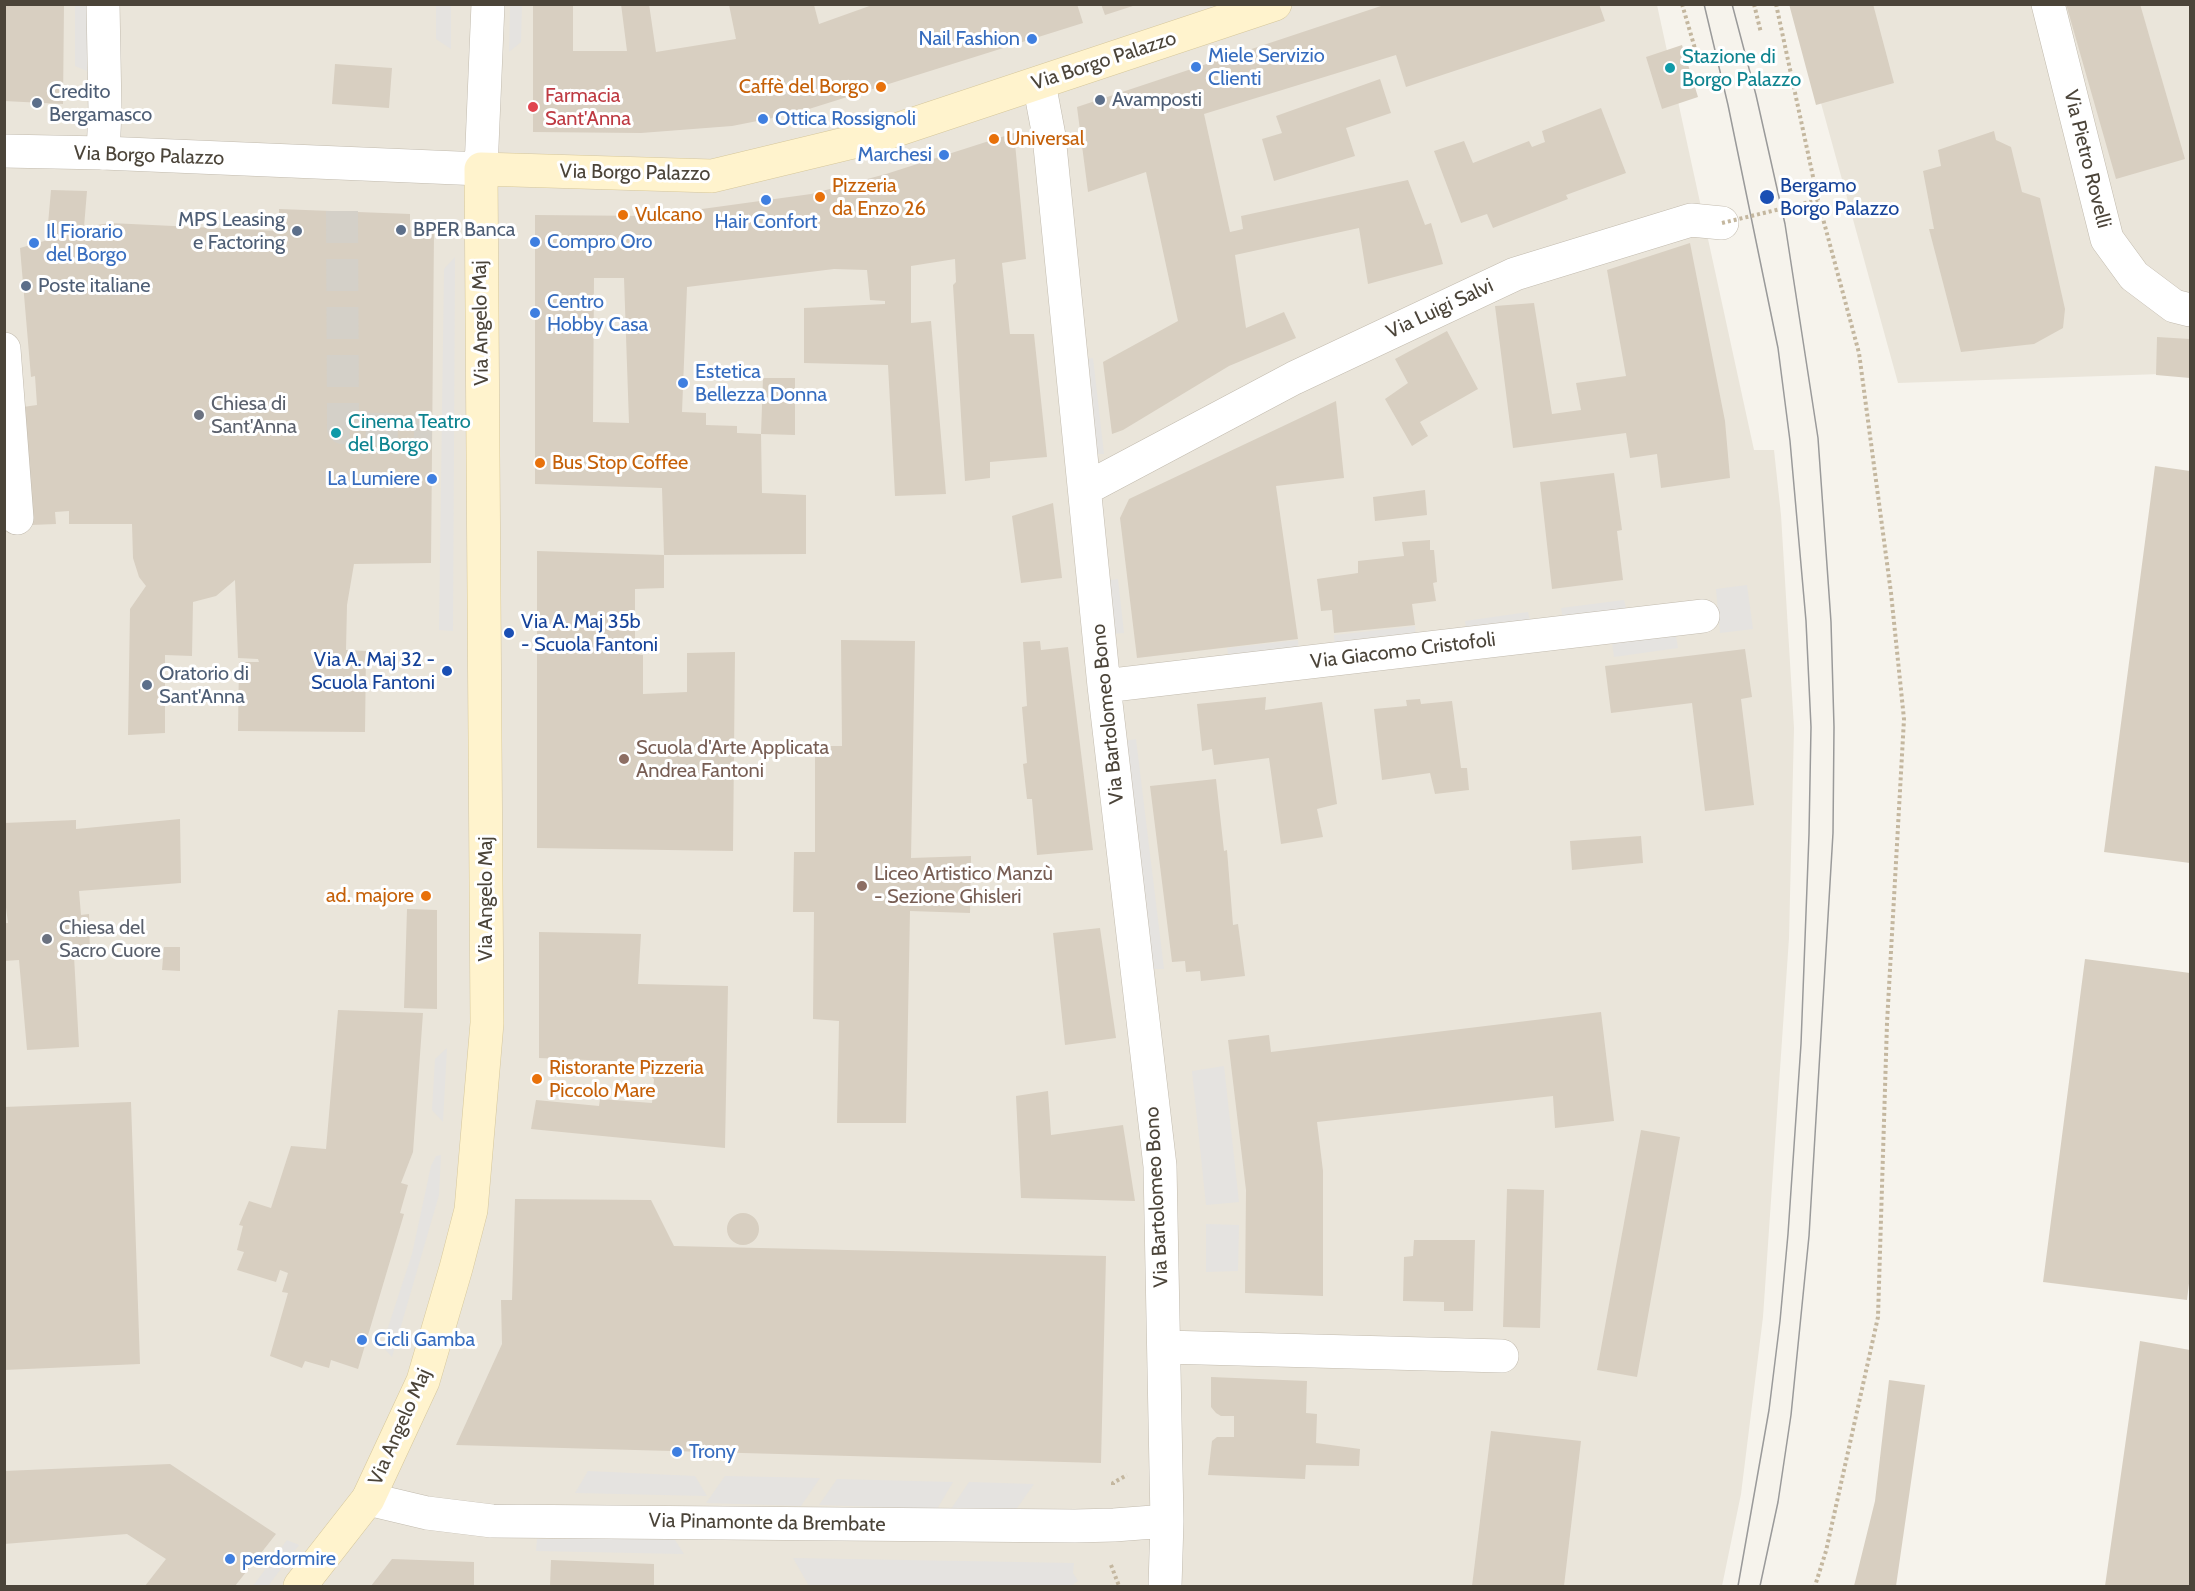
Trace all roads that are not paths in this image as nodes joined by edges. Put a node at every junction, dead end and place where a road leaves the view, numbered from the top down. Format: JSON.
{"nodes":[{"id":1,"x":103,"y":4,"type":"edge"},
{"id":2,"x":488,"y":4,"type":"edge"},
{"id":3,"x":1275,"y":4,"type":"edge"},
{"id":4,"x":2048,"y":4,"type":"edge"},
{"id":5,"x":1040,"y":82,"type":"junction"},
{"id":6,"x":4,"y":151,"type":"edge"},
{"id":7,"x":103,"y":153,"type":"junction"},
{"id":8,"x":481,"y":169,"type":"junction"},
{"id":9,"x":1722,"y":223,"type":"road end"},
{"id":10,"x":2190,"y":310,"type":"edge"},
{"id":11,"x":4,"y":349,"type":"edge"},
{"id":12,"x":1086,"y":489,"type":"junction"},
{"id":13,"x":17,"y":518,"type":"dead end"},
{"id":14,"x":1703,"y":616,"type":"dead end"},
{"id":15,"x":1104,"y":686,"type":"junction"},
{"id":16,"x":1164,"y":1347,"type":"junction"},
{"id":17,"x":1502,"y":1356,"type":"dead end"},
{"id":18,"x":368,"y":1499,"type":"junction"},
{"id":19,"x":1167,"y":1521,"type":"junction"},
{"id":20,"x":300,"y":1587,"type":"edge"},
{"id":21,"x":1165,"y":1587,"type":"edge"}],
"edges":[{"from":1,"to":7,"type":"street"},
{"from":2,"to":8,"type":"street"},
{"from":3,"to":5,"type":"main road","name":"Via Borgo Palazzo"},
{"from":4,"to":10,"type":"street","name":"Via Pietro Rovelli"},
{"from":5,"to":8,"type":"main road","name":"Via Borgo Palazzo"},
{"from":5,"to":12,"type":"street","name":"Via Bartolomeo Bono"},
{"from":6,"to":7,"type":"street","name":"Via Borgo Palazzo"},
{"from":7,"to":8,"type":"street","name":"Via Borgo Palazzo"},
{"from":8,"to":18,"type":"main road","name":"Via Angelo Maj"},
{"from":9,"to":12,"type":"street","name":"Via Luigi Salvi"},
{"from":11,"to":13,"type":"street"},
{"from":12,"to":15,"type":"street","name":"Via Bartolomeo Bono"},
{"from":14,"to":15,"type":"street","name":"Via Giacomo Cristofoli"},
{"from":15,"to":16,"type":"street","name":"Via Bartolomeo Bono"},
{"from":16,"to":17,"type":"street"},
{"from":16,"to":19,"type":"street","name":"Via Bartolomeo Bono"},
{"from":18,"to":19,"type":"street","name":"Via Pinamonte da Brembate"},
{"from":18,"to":20,"type":"main road","name":"Via Angelo Maj"},
{"from":19,"to":21,"type":"street","name":"Via Bartolomeo Bono"}]}
